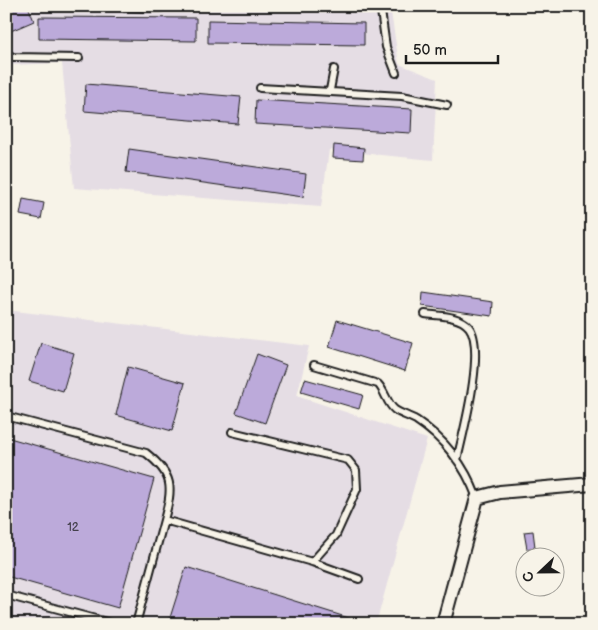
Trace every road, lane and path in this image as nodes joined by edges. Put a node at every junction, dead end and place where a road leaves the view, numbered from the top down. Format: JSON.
{"nodes":[{"id":1,"x":104,"y":6,"type":"edge"},
{"id":2,"x":168,"y":6,"type":"edge"},
{"id":3,"x":377,"y":6,"type":"edge"},
{"id":4,"x":6,"y":53,"type":"edge"},
{"id":5,"x":79,"y":58,"type":"dead end"},
{"id":6,"x":334,"y":69,"type":"dead end"},
{"id":7,"x":396,"y":73,"type":"dead end"},
{"id":8,"x":260,"y":88,"type":"dead end"},
{"id":9,"x":330,"y":90,"type":"junction"},
{"id":10,"x":447,"y":104,"type":"dead end"},
{"id":11,"x":425,"y":314,"type":"dead end"},
{"id":12,"x":314,"y":365,"type":"dead end"},
{"id":13,"x":6,"y":416,"type":"edge"},
{"id":14,"x":232,"y":432,"type":"dead end"},
{"id":15,"x":457,"y":460,"type":"junction"},
{"id":16,"x":592,"y":484,"type":"edge"},
{"id":17,"x":477,"y":498,"type":"junction"},
{"id":18,"x":164,"y":520,"type":"junction"},
{"id":19,"x":312,"y":562,"type":"junction"},
{"id":20,"x":360,"y":579,"type":"dead end"},
{"id":21,"x":6,"y":595,"type":"edge"},
{"id":22,"x":114,"y":624,"type":"edge"},
{"id":23,"x":136,"y":624,"type":"edge"},
{"id":24,"x":443,"y":624,"type":"edge"}],
"edges":[{"from":1,"to":2,"type":"lane"},
{"from":3,"to":7,"type":"lane"},
{"from":4,"to":5,"type":"lane"},
{"from":6,"to":9,"type":"lane"},
{"from":8,"to":9,"type":"lane"},
{"from":9,"to":10,"type":"lane"},
{"from":11,"to":15,"type":"lane"},
{"from":12,"to":15,"type":"lane"},
{"from":13,"to":18,"type":"lane"},
{"from":14,"to":19,"type":"lane"},
{"from":15,"to":17,"type":"lane"},
{"from":16,"to":17,"type":"street"},
{"from":17,"to":24,"type":"street"},
{"from":18,"to":19,"type":"lane"},
{"from":18,"to":23,"type":"lane"},
{"from":19,"to":20,"type":"lane"},
{"from":21,"to":22,"type":"lane"}]}
